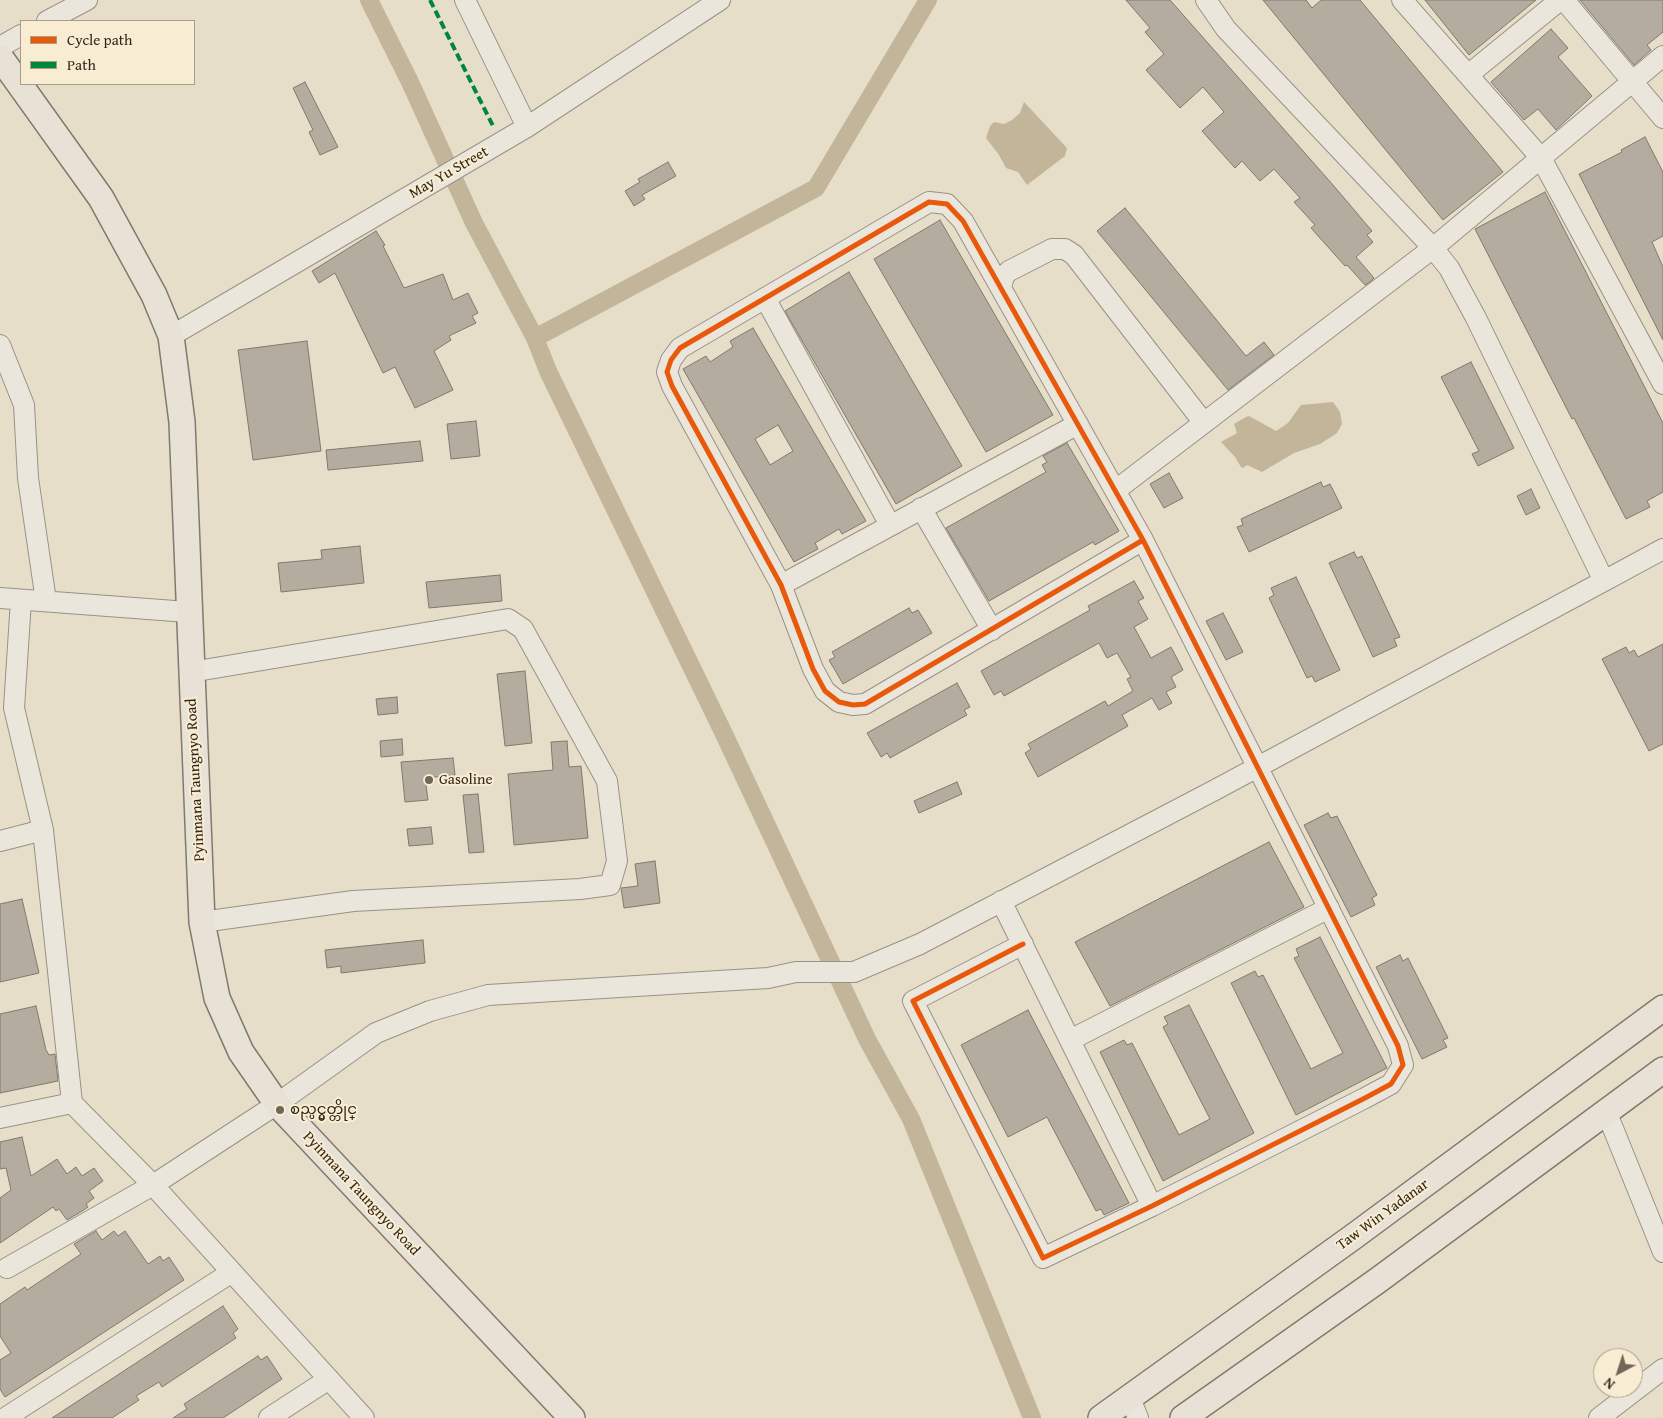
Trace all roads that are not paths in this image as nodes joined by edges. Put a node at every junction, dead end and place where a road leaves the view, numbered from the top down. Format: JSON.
{"nodes":[{"id":1,"x":87,"y":0,"type":"edge"},
{"id":2,"x":465,"y":0,"type":"edge"},
{"id":3,"x":720,"y":0,"type":"edge"},
{"id":4,"x":1206,"y":0,"type":"edge"},
{"id":5,"x":1402,"y":0,"type":"edge"},
{"id":6,"x":1560,"y":0,"type":"edge"},
{"id":7,"x":1564,"y":0,"type":"edge"},
{"id":8,"x":694,"y":6,"type":"edge"},
{"id":9,"x":50,"y":20,"type":"edge"},
{"id":10,"x":20,"y":36,"type":"edge"},
{"id":11,"x":0,"y":47,"type":"edge"},
{"id":12,"x":1663,"y":56,"type":"edge"},
{"id":13,"x":0,"y":57,"type":"edge"},
{"id":14,"x":1468,"y":75,"type":"junction"},
{"id":15,"x":1633,"y":80,"type":"junction"},
{"id":16,"x":20,"y":85,"type":"edge"},
{"id":17,"x":20,"y":85,"type":"edge"},
{"id":18,"x":1663,"y":118,"type":"edge"},
{"id":19,"x":527,"y":128,"type":"junction"},
{"id":20,"x":1541,"y":158,"type":"junction"},
{"id":21,"x":1433,"y":248,"type":"junction"},
{"id":22,"x":1001,"y":288,"type":"junction"},
{"id":23,"x":765,"y":298,"type":"junction"},
{"id":24,"x":171,"y":336,"type":"junction"},
{"id":25,"x":0,"y":345,"type":"edge"},
{"id":26,"x":1663,"y":384,"type":"edge"},
{"id":27,"x":1204,"y":423,"type":"junction"},
{"id":28,"x":1078,"y":424,"type":"junction"},
{"id":29,"x":1116,"y":490,"type":"junction"},
{"id":30,"x":921,"y":508,"type":"junction"},
{"id":31,"x":890,"y":525,"type":"junction"},
{"id":32,"x":1143,"y":540,"type":"junction"},
{"id":33,"x":1663,"y":549,"type":"edge"},
{"id":34,"x":1604,"y":582,"type":"junction"},
{"id":35,"x":781,"y":585,"type":"junction"},
{"id":36,"x":0,"y":598,"type":"edge"},
{"id":37,"x":21,"y":600,"type":"junction"},
{"id":38,"x":46,"y":601,"type":"junction"},
{"id":39,"x":188,"y":612,"type":"junction"},
{"id":40,"x":992,"y":630,"type":"junction"},
{"id":41,"x":191,"y":672,"type":"junction"},
{"id":42,"x":7,"y":710,"type":"edge"},
{"id":43,"x":1258,"y":767,"type":"junction"},
{"id":44,"x":43,"y":830,"type":"junction"},
{"id":45,"x":0,"y":841,"type":"edge"},
{"id":46,"x":1001,"y":901,"type":"junction"},
{"id":47,"x":1329,"y":908,"type":"junction"},
{"id":48,"x":202,"y":922,"type":"junction"},
{"id":49,"x":1023,"y":944,"type":"junction"},
{"id":50,"x":1663,"y":1008,"type":"edge"},
{"id":51,"x":1070,"y":1040,"type":"junction"},
{"id":52,"x":1663,"y":1070,"type":"edge"},
{"id":53,"x":72,"y":1103,"type":"junction"},
{"id":54,"x":277,"y":1104,"type":"junction"},
{"id":55,"x":1606,"y":1111,"type":"junction"},
{"id":56,"x":0,"y":1118,"type":"edge"},
{"id":57,"x":152,"y":1185,"type":"junction"},
{"id":58,"x":1152,"y":1206,"type":"junction"},
{"id":59,"x":1663,"y":1252,"type":"edge"},
{"id":60,"x":7,"y":1268,"type":"dead end"},
{"id":61,"x":232,"y":1272,"type":"junction"},
{"id":62,"x":1663,"y":1369,"type":"edge"},
{"id":63,"x":329,"y":1379,"type":"junction"},
{"id":64,"x":1134,"y":1408,"type":"edge"},
{"id":65,"x":5,"y":1418,"type":"edge"},
{"id":66,"x":268,"y":1418,"type":"edge"},
{"id":67,"x":364,"y":1418,"type":"edge"},
{"id":68,"x":572,"y":1418,"type":"edge"},
{"id":69,"x":1101,"y":1418,"type":"edge"},
{"id":70,"x":1183,"y":1418,"type":"edge"},
{"id":71,"x":1599,"y":1418,"type":"edge"}],
"edges":[{"from":1,"to":9,"type":"street"},
{"from":2,"to":19,"type":"street"},
{"from":3,"to":8,"type":"street","name":"May Yu Street"},
{"from":4,"to":21,"type":"street"},
{"from":5,"to":14,"type":"street"},
{"from":6,"to":14,"type":"street"},
{"from":7,"to":15,"type":"street"},
{"from":8,"to":19,"type":"street","name":"May Yu Street"},
{"from":10,"to":11,"type":"street"},
{"from":12,"to":15,"type":"street"},
{"from":13,"to":16,"type":"main road","name":"Pyinmana Taungnyo Road"},
{"from":14,"to":20,"type":"street"},
{"from":15,"to":18,"type":"street"},
{"from":15,"to":20,"type":"street"},
{"from":17,"to":24,"type":"main road","name":"Pyinmana Taungnyo Road"},
{"from":19,"to":24,"type":"street","name":"May Yu Street"},
{"from":20,"to":21,"type":"street"},
{"from":20,"to":26,"type":"street"},
{"from":21,"to":27,"type":"street"},
{"from":21,"to":34,"type":"street"},
{"from":22,"to":23,"type":"street"},
{"from":22,"to":27,"type":"street"},
{"from":22,"to":28,"type":"street"},
{"from":23,"to":31,"type":"street"},
{"from":23,"to":35,"type":"street"},
{"from":24,"to":39,"type":"main road","name":"Pyinmana Taungnyo Road"},
{"from":25,"to":38,"type":"street"},
{"from":27,"to":29,"type":"street"},
{"from":28,"to":29,"type":"street"},
{"from":28,"to":30,"type":"street"},
{"from":29,"to":32,"type":"street"},
{"from":30,"to":31,"type":"street"},
{"from":30,"to":40,"type":"street"},
{"from":31,"to":35,"type":"street"},
{"from":32,"to":40,"type":"street"},
{"from":32,"to":43,"type":"street"},
{"from":33,"to":34,"type":"street"},
{"from":34,"to":43,"type":"street"},
{"from":35,"to":40,"type":"street"},
{"from":36,"to":37,"type":"street"},
{"from":37,"to":38,"type":"street"},
{"from":37,"to":42,"type":"street"},
{"from":38,"to":39,"type":"street"},
{"from":39,"to":41,"type":"main road","name":"Pyinmana Taungnyo Road"},
{"from":41,"to":48,"type":"main road","name":"Pyinmana Taungnyo Road"},
{"from":41,"to":48,"type":"street"},
{"from":42,"to":44,"type":"street"},
{"from":43,"to":46,"type":"street"},
{"from":43,"to":47,"type":"street"},
{"from":44,"to":45,"type":"street"},
{"from":44,"to":53,"type":"street"},
{"from":46,"to":49,"type":"street"},
{"from":46,"to":54,"type":"street"},
{"from":47,"to":51,"type":"street"},
{"from":47,"to":58,"type":"street"},
{"from":48,"to":54,"type":"main road","name":"Pyinmana Taungnyo Road"},
{"from":49,"to":51,"type":"street"},
{"from":49,"to":58,"type":"street"},
{"from":50,"to":64,"type":"main road","name":"Taw Win Yadanar"},
{"from":51,"to":58,"type":"street"},
{"from":52,"to":55,"type":"main road"},
{"from":53,"to":56,"type":"street"},
{"from":53,"to":57,"type":"street"},
{"from":54,"to":57,"type":"street"},
{"from":54,"to":68,"type":"main road","name":"Pyinmana Taungnyo Road"},
{"from":55,"to":59,"type":"street"},
{"from":55,"to":70,"type":"main road"},
{"from":57,"to":60,"type":"street"},
{"from":57,"to":61,"type":"street"},
{"from":61,"to":63,"type":"street"},
{"from":61,"to":65,"type":"street"},
{"from":62,"to":71,"type":"street"},
{"from":63,"to":66,"type":"street"},
{"from":63,"to":67,"type":"street"},
{"from":64,"to":69,"type":"main road","name":"Taw Win Yadanar"}]}
